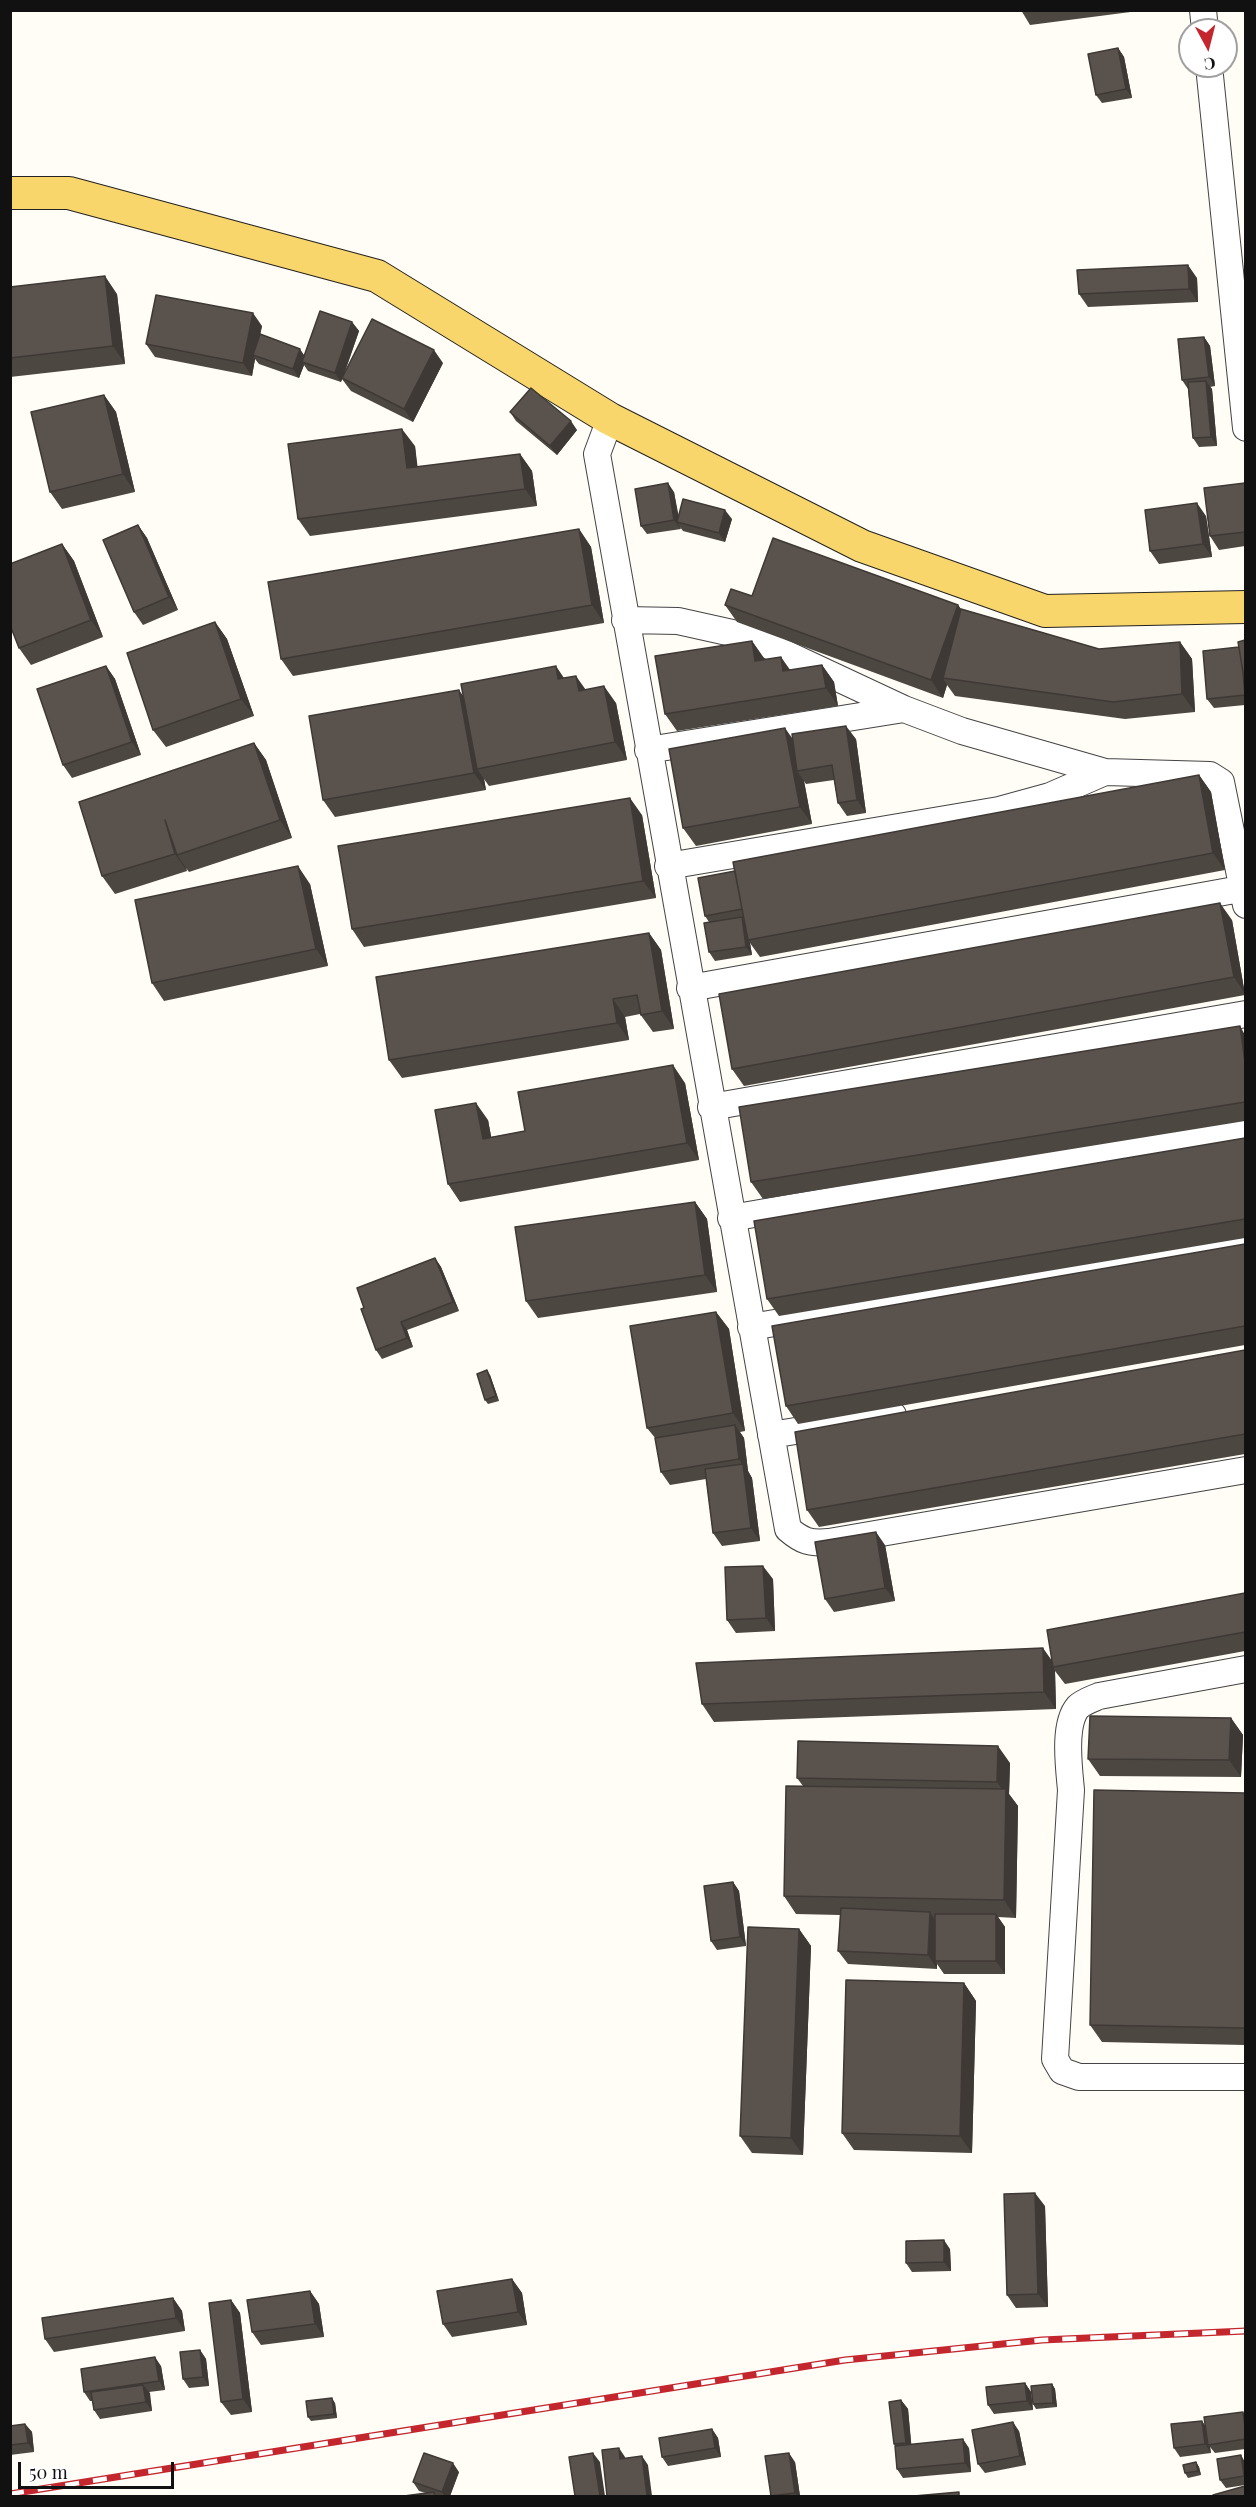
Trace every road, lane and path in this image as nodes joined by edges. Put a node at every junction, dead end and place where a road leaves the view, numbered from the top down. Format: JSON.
{"nodes":[{"id":1,"x":1210,"y":78,"type":"edge"},
{"id":2,"x":10,"y":193,"type":"edge"},
{"id":3,"x":610,"y":419,"type":"junction"},
{"id":4,"x":1245,"y":428,"type":"edge"},
{"id":5,"x":1245,"y":607,"type":"edge"},
{"id":6,"x":625,"y":620,"type":"junction"},
{"id":7,"x":904,"y":709,"type":"junction"},
{"id":8,"x":648,"y":750,"type":"junction"},
{"id":9,"x":1106,"y":772,"type":"junction"},
{"id":10,"x":668,"y":866,"type":"junction"},
{"id":11,"x":1245,"y":894,"type":"edge"},
{"id":12,"x":690,"y":988,"type":"junction"},
{"id":13,"x":1245,"y":1014,"type":"edge"},
{"id":14,"x":711,"y":1107,"type":"junction"},
{"id":15,"x":1245,"y":1129,"type":"edge"},
{"id":16,"x":731,"y":1218,"type":"junction"},
{"id":17,"x":1245,"y":1243,"type":"edge"},
{"id":18,"x":751,"y":1327,"type":"junction"},
{"id":19,"x":921,"y":1410,"type":"edge"},
{"id":20,"x":771,"y":1435,"type":"junction"},
{"id":21,"x":1245,"y":1470,"type":"edge"},
{"id":22,"x":1245,"y":1669,"type":"edge"},
{"id":23,"x":1245,"y":2077,"type":"edge"}],
"edges":[{"from":1,"to":4,"type":"street"},
{"from":2,"to":3,"type":"main road"},
{"from":3,"to":5,"type":"main road"},
{"from":3,"to":6,"type":"street"},
{"from":6,"to":7,"type":"street"},
{"from":6,"to":8,"type":"street"},
{"from":7,"to":8,"type":"street"},
{"from":7,"to":9,"type":"street"},
{"from":8,"to":10,"type":"street"},
{"from":9,"to":10,"type":"street"},
{"from":9,"to":11,"type":"street"},
{"from":10,"to":12,"type":"street"},
{"from":11,"to":12,"type":"street"},
{"from":12,"to":14,"type":"street"},
{"from":13,"to":14,"type":"street"},
{"from":14,"to":16,"type":"street"},
{"from":15,"to":16,"type":"street"},
{"from":16,"to":18,"type":"street"},
{"from":17,"to":18,"type":"street"},
{"from":18,"to":20,"type":"street"},
{"from":19,"to":20,"type":"street"},
{"from":20,"to":21,"type":"street"},
{"from":22,"to":23,"type":"street"}]}
